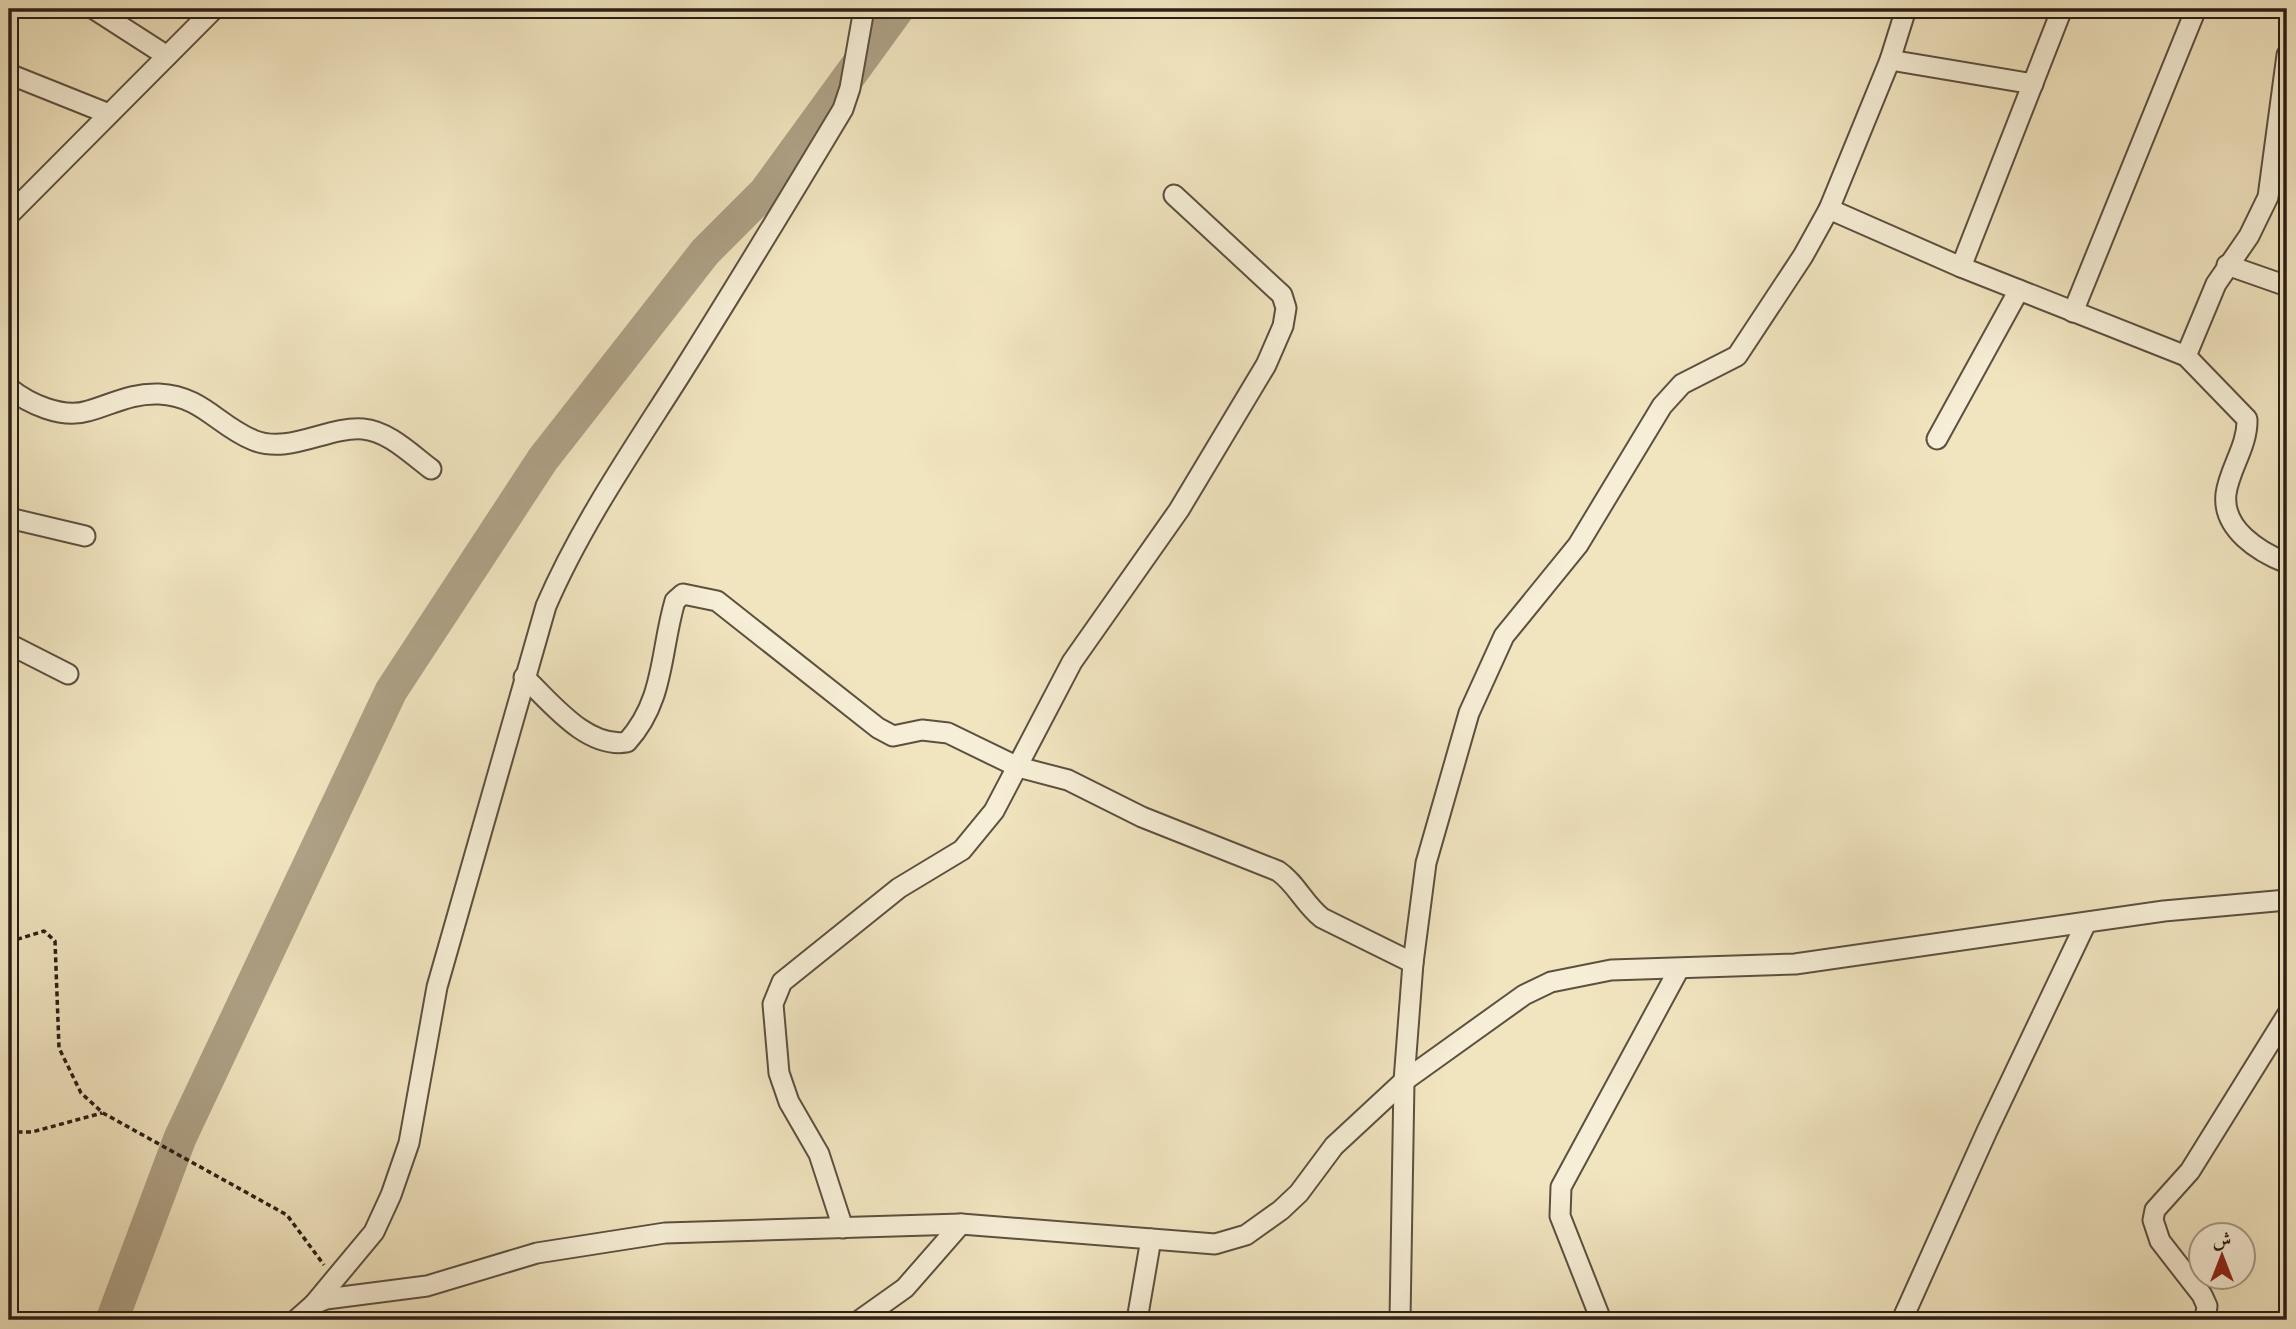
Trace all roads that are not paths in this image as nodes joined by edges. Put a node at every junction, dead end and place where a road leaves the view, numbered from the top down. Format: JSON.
{"nodes":[{"id":1,"x":94,"y":9,"type":"edge"},
{"id":2,"x":214,"y":9,"type":"edge"},
{"id":3,"x":864,"y":9,"type":"edge"},
{"id":4,"x":1906,"y":9,"type":"edge"},
{"id":5,"x":2062,"y":9,"type":"edge"},
{"id":6,"x":2196,"y":9,"type":"edge"},
{"id":7,"x":2287,"y":55,"type":"edge"},
{"id":8,"x":167,"y":56,"type":"junction"},
{"id":9,"x":1890,"y":60,"type":"junction"},
{"id":10,"x":9,"y":74,"type":"edge"},
{"id":11,"x":2033,"y":84,"type":"junction"},
{"id":12,"x":109,"y":114,"type":"junction"},
{"id":13,"x":2284,"y":115,"type":"edge"},
{"id":14,"x":1174,"y":195,"type":"dead end"},
{"id":15,"x":1829,"y":209,"type":"junction"},
{"id":16,"x":9,"y":215,"type":"edge"},
{"id":17,"x":2227,"y":265,"type":"junction"},
{"id":18,"x":1961,"y":267,"type":"junction"},
{"id":19,"x":2287,"y":286,"type":"edge"},
{"id":20,"x":2019,"y":290,"type":"junction"},
{"id":21,"x":2073,"y":312,"type":"junction"},
{"id":22,"x":2186,"y":356,"type":"junction"},
{"id":23,"x":12,"y":397,"type":"edge"},
{"id":24,"x":1937,"y":439,"type":"dead end"},
{"id":25,"x":430,"y":469,"type":"dead end"},
{"id":26,"x":9,"y":519,"type":"edge"},
{"id":27,"x":85,"y":536,"type":"dead end"},
{"id":28,"x":2287,"y":563,"type":"edge"},
{"id":29,"x":9,"y":644,"type":"edge"},
{"id":30,"x":68,"y":674,"type":"dead end"},
{"id":31,"x":524,"y":677,"type":"junction"},
{"id":32,"x":1018,"y":767,"type":"junction"},
{"id":33,"x":2287,"y":900,"type":"edge"},
{"id":34,"x":2086,"y":923,"type":"junction"},
{"id":35,"x":1413,"y":963,"type":"junction"},
{"id":36,"x":1679,"y":969,"type":"junction"},
{"id":37,"x":2287,"y":1014,"type":"edge"},
{"id":38,"x":1404,"y":1081,"type":"junction"},
{"id":39,"x":961,"y":1224,"type":"junction"},
{"id":40,"x":843,"y":1228,"type":"junction"},
{"id":41,"x":1151,"y":1239,"type":"junction"},
{"id":42,"x":314,"y":1304,"type":"junction"},
{"id":43,"x":296,"y":1320,"type":"edge"},
{"id":44,"x":860,"y":1320,"type":"edge"},
{"id":45,"x":1137,"y":1320,"type":"edge"},
{"id":46,"x":1399,"y":1320,"type":"edge"},
{"id":47,"x":1601,"y":1320,"type":"edge"},
{"id":48,"x":1902,"y":1320,"type":"edge"},
{"id":49,"x":2205,"y":1320,"type":"edge"}],
"edges":[{"from":1,"to":8,"type":"street"},
{"from":2,"to":8,"type":"street"},
{"from":3,"to":31,"type":"street"},
{"from":4,"to":9,"type":"street"},
{"from":5,"to":11,"type":"street"},
{"from":6,"to":21,"type":"street"},
{"from":7,"to":13,"type":"street"},
{"from":8,"to":12,"type":"street"},
{"from":9,"to":11,"type":"street"},
{"from":9,"to":15,"type":"street"},
{"from":10,"to":12,"type":"street"},
{"from":11,"to":18,"type":"street"},
{"from":12,"to":16,"type":"street"},
{"from":13,"to":17,"type":"street"},
{"from":14,"to":32,"type":"street"},
{"from":15,"to":18,"type":"street"},
{"from":15,"to":35,"type":"street"},
{"from":17,"to":19,"type":"street"},
{"from":17,"to":22,"type":"street"},
{"from":18,"to":20,"type":"street"},
{"from":20,"to":21,"type":"street"},
{"from":20,"to":24,"type":"street"},
{"from":21,"to":22,"type":"street"},
{"from":22,"to":28,"type":"street"},
{"from":23,"to":25,"type":"street"},
{"from":26,"to":27,"type":"street"},
{"from":29,"to":30,"type":"street"},
{"from":31,"to":32,"type":"street"},
{"from":31,"to":42,"type":"street"},
{"from":32,"to":35,"type":"street"},
{"from":32,"to":40,"type":"street"},
{"from":33,"to":34,"type":"street"},
{"from":34,"to":36,"type":"street"},
{"from":34,"to":48,"type":"street"},
{"from":35,"to":38,"type":"street"},
{"from":36,"to":38,"type":"street"},
{"from":36,"to":47,"type":"street"},
{"from":37,"to":49,"type":"street"},
{"from":38,"to":41,"type":"street"},
{"from":38,"to":46,"type":"street"},
{"from":39,"to":40,"type":"street"},
{"from":39,"to":41,"type":"street"},
{"from":39,"to":44,"type":"street"},
{"from":40,"to":42,"type":"street"},
{"from":41,"to":45,"type":"street"},
{"from":42,"to":43,"type":"street"}]}
